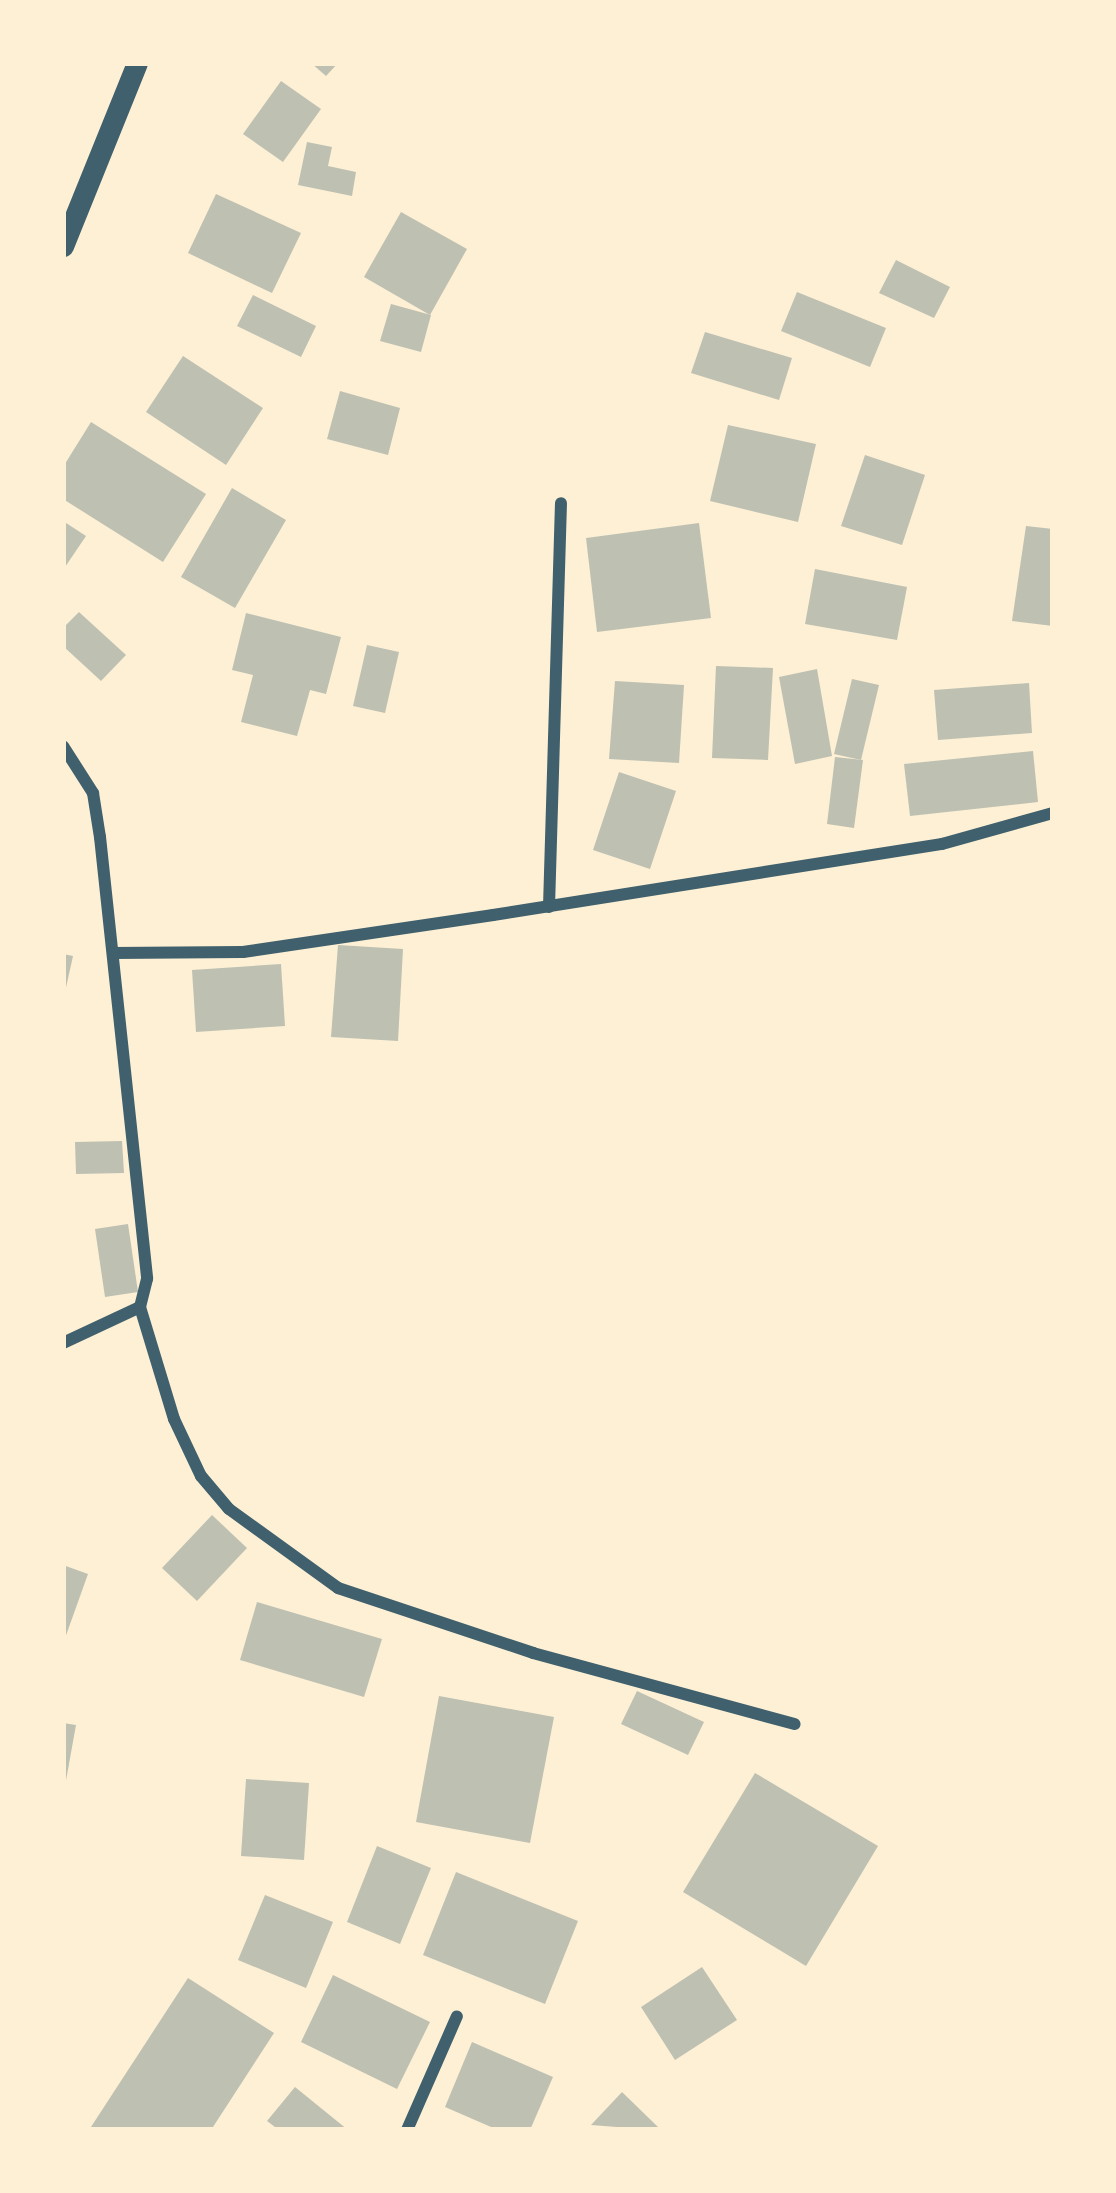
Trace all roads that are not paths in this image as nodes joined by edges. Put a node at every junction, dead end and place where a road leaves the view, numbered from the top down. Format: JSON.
{"nodes":[{"id":1,"x":137,"y":63,"type":"edge"},
{"id":2,"x":63,"y":246,"type":"edge"},
{"id":3,"x":561,"y":503,"type":"dead end"},
{"id":4,"x":63,"y":746,"type":"edge"},
{"id":5,"x":1053,"y":813,"type":"edge"},
{"id":6,"x":549,"y":907,"type":"junction"},
{"id":7,"x":113,"y":953,"type":"junction"},
{"id":8,"x":140,"y":1307,"type":"junction"},
{"id":9,"x":63,"y":1343,"type":"edge"},
{"id":10,"x":795,"y":1724,"type":"dead end"},
{"id":11,"x":457,"y":2016,"type":"dead end"},
{"id":12,"x":407,"y":2130,"type":"edge"}],
"edges":[{"from":1,"to":2,"type":"street"},
{"from":3,"to":6,"type":"street"},
{"from":4,"to":7,"type":"street"},
{"from":5,"to":6,"type":"street"},
{"from":6,"to":7,"type":"street"},
{"from":7,"to":8,"type":"street"},
{"from":8,"to":9,"type":"street"},
{"from":8,"to":10,"type":"street"},
{"from":11,"to":12,"type":"street"}]}
